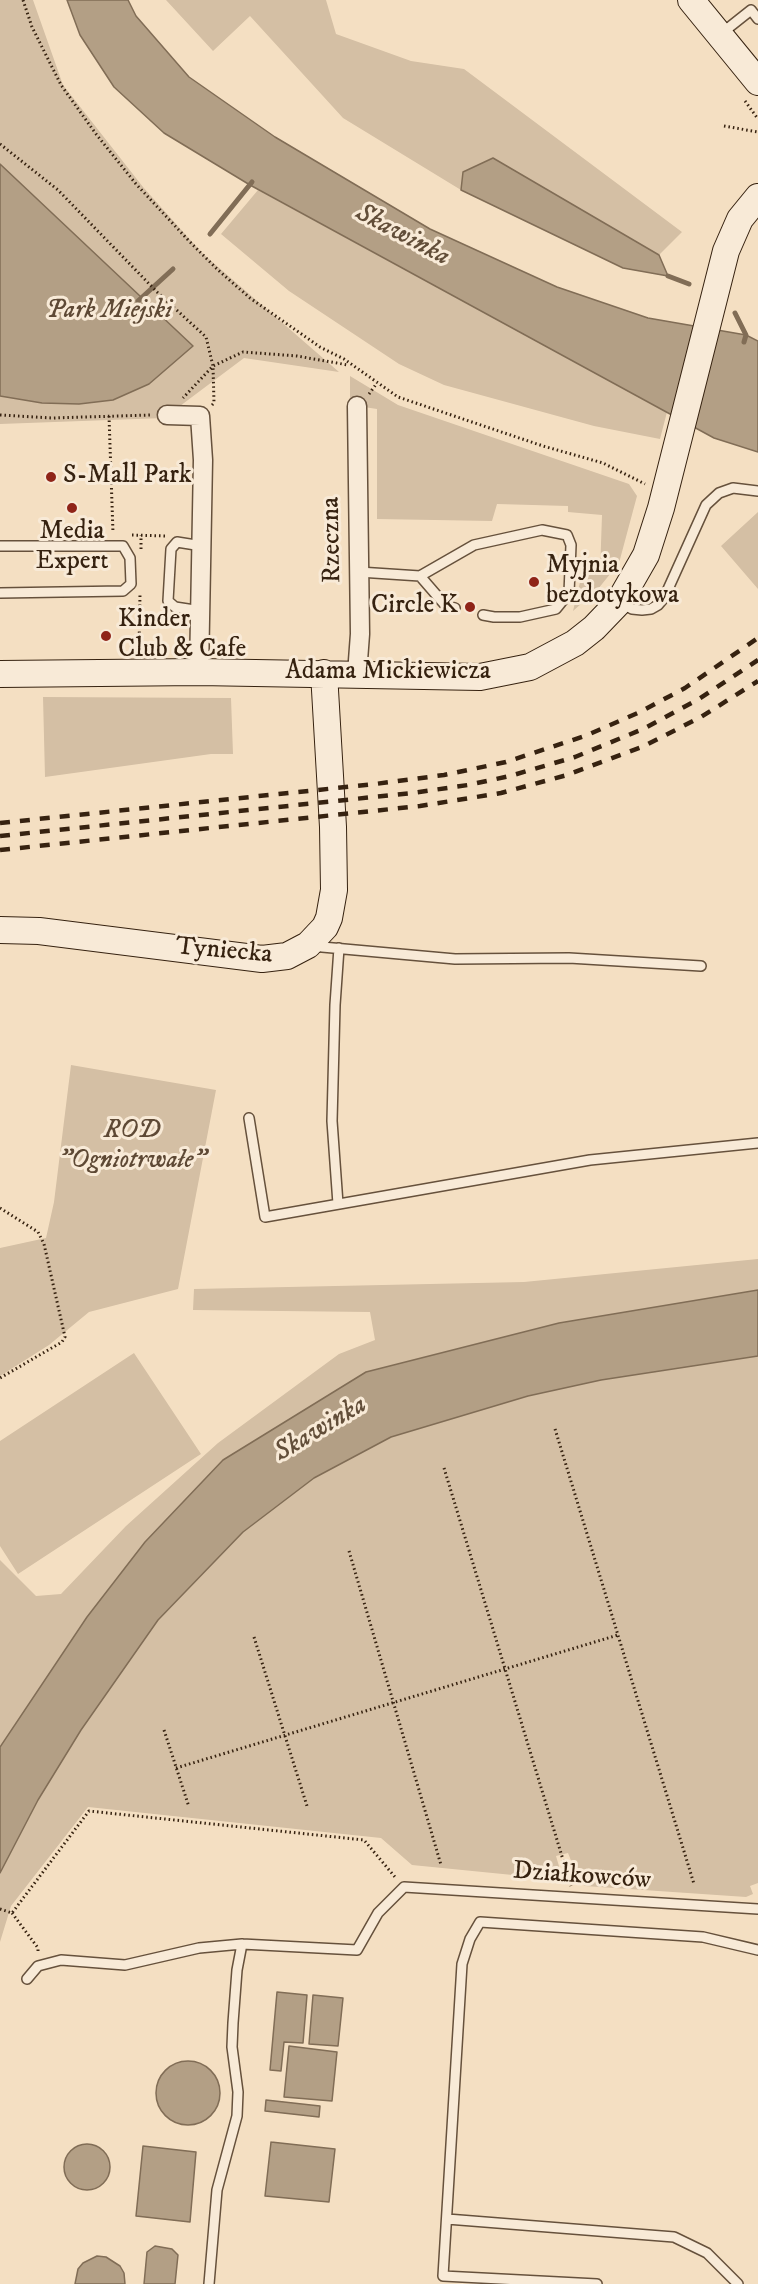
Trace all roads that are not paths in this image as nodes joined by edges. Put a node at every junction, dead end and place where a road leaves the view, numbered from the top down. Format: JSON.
{"nodes":[{"id":1,"x":691,"y":0,"type":"edge"},
{"id":2,"x":758,"y":19,"type":"edge"},
{"id":3,"x":720,"y":34,"type":"junction"},
{"id":4,"x":756,"y":82,"type":"edge"},
{"id":5,"x":758,"y":197,"type":"edge"},
{"id":6,"x":362,"y":402,"type":"road end"},
{"id":7,"x":167,"y":415,"type":"road end"},
{"id":8,"x":758,"y":490,"type":"edge"},
{"id":9,"x":0,"y":546,"type":"edge"},
{"id":10,"x":202,"y":546,"type":"junction"},
{"id":11,"x":360,"y":572,"type":"junction"},
{"id":12,"x":420,"y":576,"type":"junction"},
{"id":13,"x":0,"y":593,"type":"edge"},
{"id":14,"x":619,"y":602,"type":"junction"},
{"id":15,"x":455,"y":608,"type":"dead end"},
{"id":16,"x":201,"y":611,"type":"junction"},
{"id":17,"x":483,"y":615,"type":"dead end"},
{"id":18,"x":199,"y":672,"type":"junction"},
{"id":19,"x":324,"y":673,"type":"junction"},
{"id":20,"x":0,"y":674,"type":"edge"},
{"id":21,"x":357,"y":674,"type":"junction"},
{"id":22,"x":0,"y":930,"type":"edge"},
{"id":23,"x":308,"y":945,"type":"junction"},
{"id":24,"x":339,"y":948,"type":"junction"},
{"id":25,"x":701,"y":966,"type":"dead end"},
{"id":26,"x":249,"y":1118,"type":"dead end"},
{"id":27,"x":758,"y":1143,"type":"edge"},
{"id":28,"x":338,"y":1204,"type":"junction"},
{"id":29,"x":758,"y":1909,"type":"edge"},
{"id":30,"x":242,"y":1944,"type":"junction"},
{"id":31,"x":758,"y":1950,"type":"edge"},
{"id":32,"x":27,"y":1979,"type":"dead end"},
{"id":33,"x":447,"y":2219,"type":"junction"},
{"id":34,"x":210,"y":2284,"type":"edge"},
{"id":35,"x":597,"y":2284,"type":"edge"},
{"id":36,"x":738,"y":2284,"type":"edge"}],
"edges":[{"from":1,"to":3,"type":"main road"},
{"from":2,"to":3,"type":"lane"},
{"from":3,"to":4,"type":"main road"},
{"from":5,"to":14,"type":"main road","name":"Adama Mickiewicza"},
{"from":6,"to":11,"type":"street","name":"Rzeczna"},
{"from":7,"to":10,"type":"street"},
{"from":8,"to":14,"type":"lane"},
{"from":9,"to":13,"type":"lane"},
{"from":10,"to":16,"type":"street"},
{"from":10,"to":16,"type":"lane"},
{"from":11,"to":12,"type":"lane"},
{"from":11,"to":21,"type":"street","name":"Rzeczna"},
{"from":12,"to":15,"type":"lane"},
{"from":12,"to":17,"type":"lane"},
{"from":14,"to":21,"type":"main road","name":"Adama Mickiewicza"},
{"from":16,"to":18,"type":"street"},
{"from":18,"to":19,"type":"main road","name":"Adama Mickiewicza"},
{"from":18,"to":20,"type":"main road","name":"Adama Mickiewicza"},
{"from":19,"to":21,"type":"main road","name":"Adama Mickiewicza"},
{"from":19,"to":23,"type":"main road","name":"Tyniecka"},
{"from":22,"to":23,"type":"main road","name":"Tyniecka"},
{"from":23,"to":24,"type":"lane"},
{"from":24,"to":25,"type":"lane"},
{"from":24,"to":28,"type":"lane"},
{"from":26,"to":28,"type":"lane"},
{"from":27,"to":28,"type":"lane"},
{"from":29,"to":30,"type":"lane","name":"Działkowców"},
{"from":30,"to":32,"type":"lane"},
{"from":30,"to":34,"type":"lane"},
{"from":31,"to":33,"type":"lane"},
{"from":33,"to":35,"type":"lane"},
{"from":33,"to":36,"type":"lane"}]}
